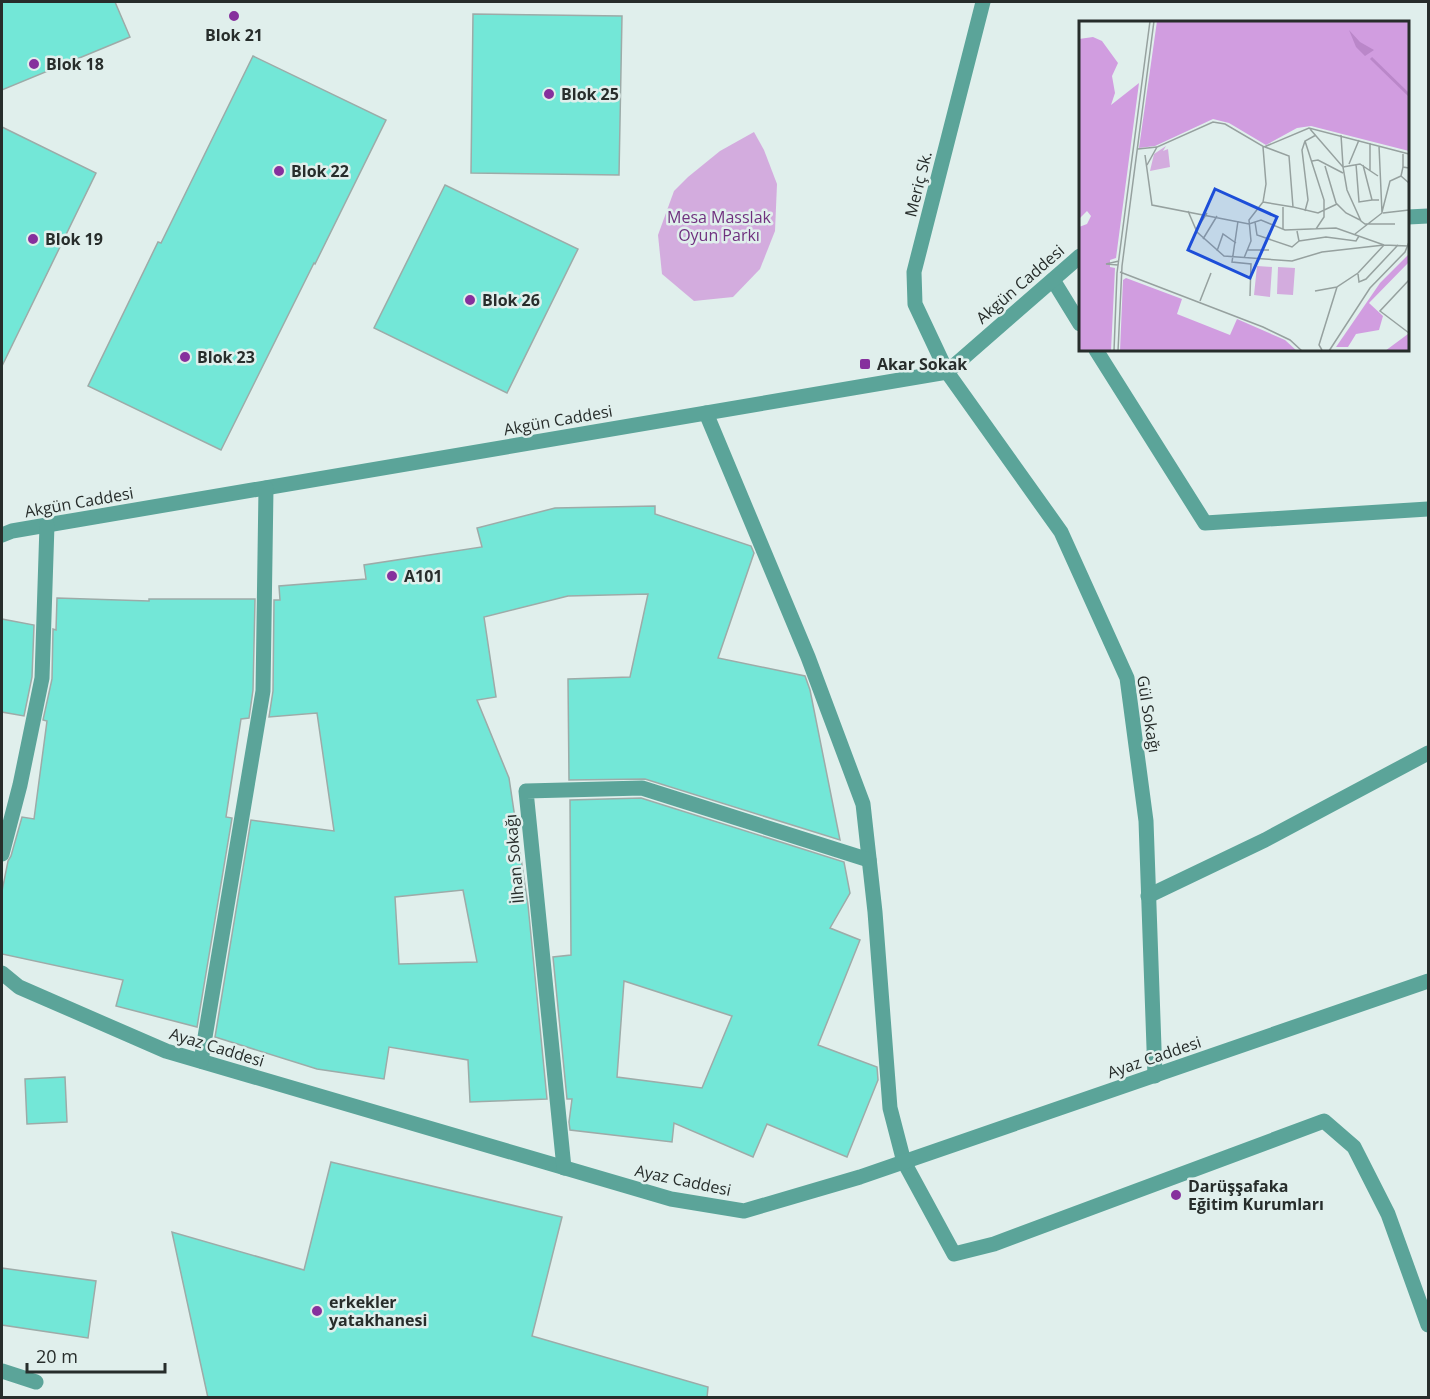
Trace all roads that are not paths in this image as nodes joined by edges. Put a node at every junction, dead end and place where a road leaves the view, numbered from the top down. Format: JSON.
{"nodes":[{"id":1,"x":983,"y":2,"type":"edge"},
{"id":2,"x":1428,"y":216,"type":"edge"},
{"id":3,"x":1409,"y":217,"type":"edge"},
{"id":4,"x":1079,"y":257,"type":"edge"},
{"id":5,"x":1053,"y":280,"type":"junction"},
{"id":6,"x":1079,"y":322,"type":"edge"},
{"id":7,"x":1097,"y":351,"type":"edge"},
{"id":8,"x":947,"y":372,"type":"junction"},
{"id":9,"x":706,"y":413,"type":"junction"},
{"id":10,"x":266,"y":488,"type":"junction"},
{"id":11,"x":1428,"y":508,"type":"edge"},
{"id":12,"x":47,"y":525,"type":"junction"},
{"id":13,"x":2,"y":535,"type":"edge"},
{"id":14,"x":1428,"y":753,"type":"edge"},
{"id":15,"x":2,"y":854,"type":"edge"},
{"id":16,"x":869,"y":860,"type":"junction"},
{"id":17,"x":1148,"y":896,"type":"junction"},
{"id":18,"x":2,"y":973,"type":"edge"},
{"id":19,"x":1428,"y":981,"type":"edge"},
{"id":20,"x":201,"y":1061,"type":"junction"},
{"id":21,"x":1155,"y":1076,"type":"junction"},
{"id":22,"x":904,"y":1162,"type":"junction"},
{"id":23,"x":564,"y":1168,"type":"junction"},
{"id":24,"x":1428,"y":1325,"type":"edge"},
{"id":25,"x":2,"y":1371,"type":"edge"},
{"id":26,"x":36,"y":1382,"type":"dead end"}],
"edges":[{"from":1,"to":8,"type":"street","name":"Meriç Sk."},
{"from":2,"to":3,"type":"street"},
{"from":4,"to":5,"type":"street","name":"Akgün Caddesi"},
{"from":5,"to":6,"type":"street"},
{"from":5,"to":8,"type":"street","name":"Akgün Caddesi"},
{"from":7,"to":11,"type":"street"},
{"from":8,"to":9,"type":"street","name":"Akgün Caddesi"},
{"from":8,"to":17,"type":"street","name":"Gül Sokağı"},
{"from":9,"to":10,"type":"street","name":"Akgün Caddesi"},
{"from":9,"to":16,"type":"street"},
{"from":10,"to":12,"type":"street","name":"Akgün Caddesi"},
{"from":10,"to":20,"type":"street"},
{"from":12,"to":13,"type":"street","name":"Akgün Caddesi"},
{"from":12,"to":15,"type":"street"},
{"from":14,"to":17,"type":"street"},
{"from":16,"to":22,"type":"street"},
{"from":16,"to":23,"type":"street","name":"İlhan Sokağı"},
{"from":17,"to":21,"type":"street","name":"Gül Sokağı"},
{"from":18,"to":20,"type":"street","name":"Ayaz Caddesi"},
{"from":19,"to":21,"type":"street","name":"Ayaz Caddesi"},
{"from":20,"to":23,"type":"street","name":"Ayaz Caddesi"},
{"from":21,"to":22,"type":"street","name":"Ayaz Caddesi"},
{"from":22,"to":23,"type":"street","name":"Ayaz Caddesi"},
{"from":22,"to":24,"type":"street"},
{"from":25,"to":26,"type":"street"}]}
